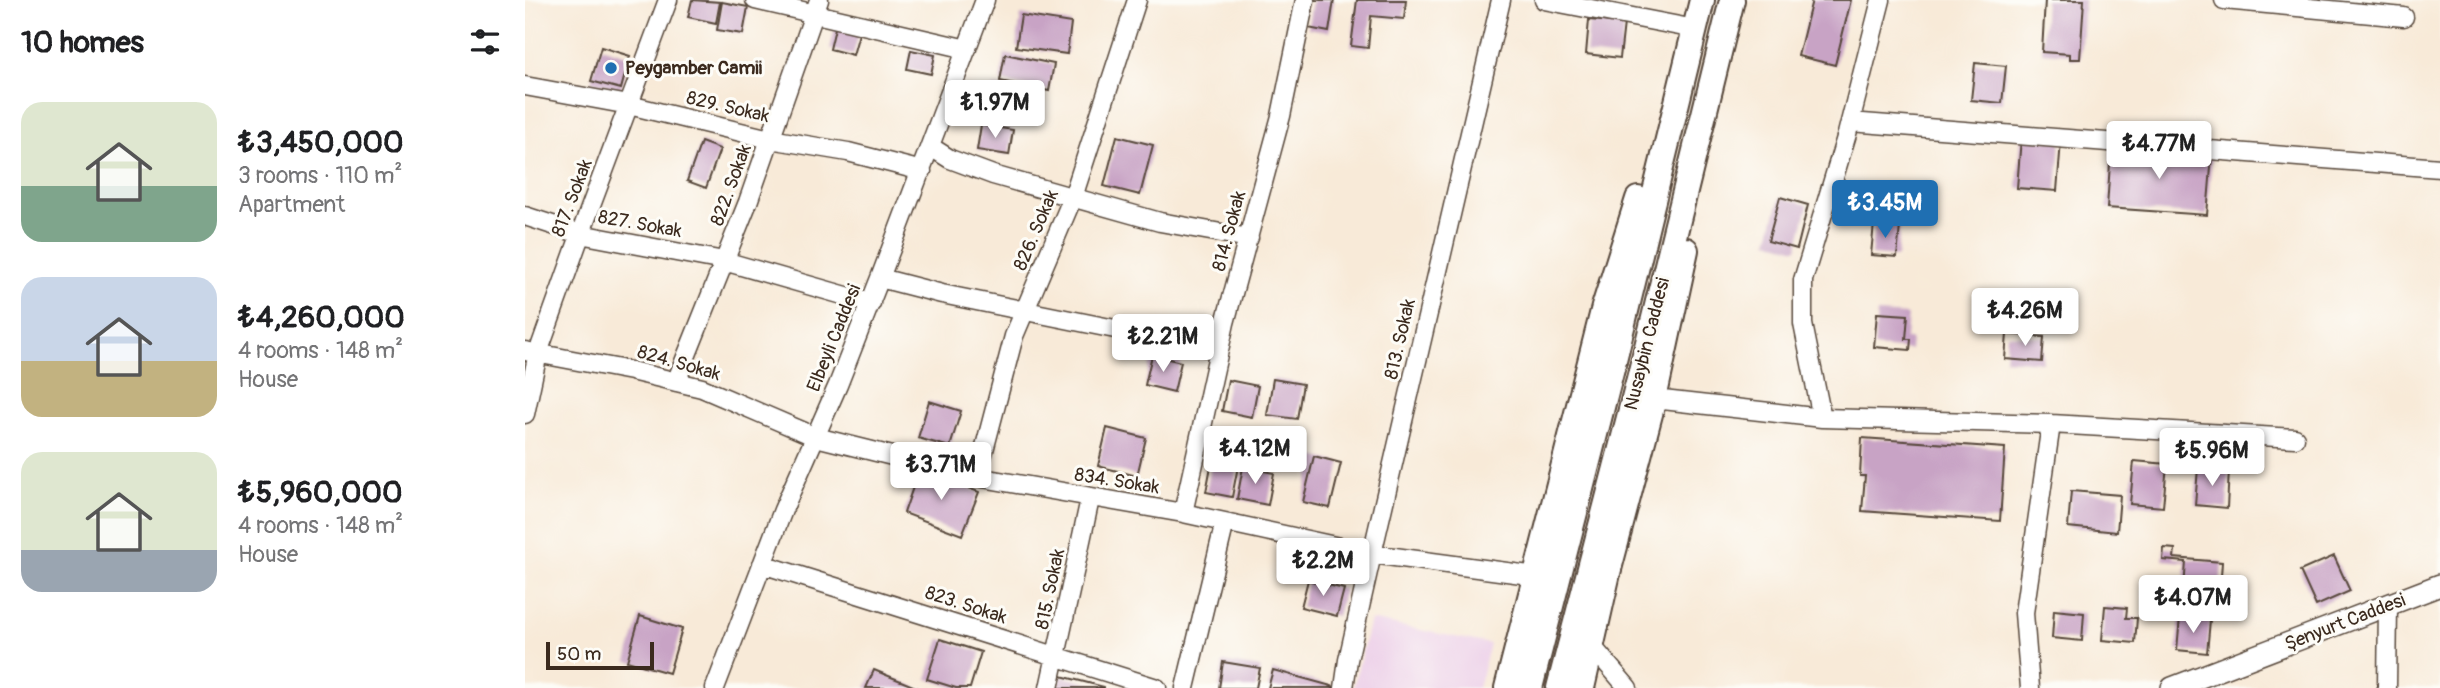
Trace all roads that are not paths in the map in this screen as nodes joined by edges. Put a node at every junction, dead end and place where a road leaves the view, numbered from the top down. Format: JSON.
{"nodes":[{"id":1,"x":668,"y":0,"type":"edge"},
{"id":2,"x":755,"y":0,"type":"edge"},
{"id":3,"x":985,"y":0,"type":"edge"},
{"id":4,"x":1137,"y":0,"type":"edge"},
{"id":5,"x":1305,"y":0,"type":"edge"},
{"id":6,"x":1501,"y":0,"type":"edge"},
{"id":7,"x":1544,"y":0,"type":"edge"},
{"id":8,"x":1702,"y":0,"type":"edge"},
{"id":9,"x":1732,"y":0,"type":"edge"},
{"id":10,"x":1881,"y":0,"type":"edge"},
{"id":11,"x":2224,"y":0,"type":"edge"},
{"id":12,"x":817,"y":6,"type":"edge"},
{"id":13,"x":2404,"y":17,"type":"dead end"},
{"id":14,"x":1695,"y":29,"type":"junction"},
{"id":15,"x":967,"y":49,"type":"junction"},
{"id":16,"x":1713,"y":82,"type":"junction"},
{"id":17,"x":525,"y":86,"type":"edge"},
{"id":18,"x":629,"y":105,"type":"junction"},
{"id":19,"x":1850,"y":122,"type":"junction"},
{"id":20,"x":770,"y":139,"type":"junction"},
{"id":21,"x":931,"y":147,"type":"junction"},
{"id":22,"x":2440,"y":168,"type":"edge"},
{"id":23,"x":922,"y":172,"type":"junction"},
{"id":24,"x":1073,"y":197,"type":"junction"},
{"id":25,"x":525,"y":216,"type":"edge"},
{"id":26,"x":580,"y":234,"type":"junction"},
{"id":27,"x":1249,"y":238,"type":"junction"},
{"id":28,"x":724,"y":261,"type":"junction"},
{"id":29,"x":880,"y":278,"type":"junction"},
{"id":30,"x":871,"y":303,"type":"junction"},
{"id":31,"x":1025,"y":309,"type":"junction"},
{"id":32,"x":1219,"y":350,"type":"junction"},
{"id":33,"x":532,"y":352,"type":"edge"},
{"id":34,"x":676,"y":382,"type":"junction"},
{"id":35,"x":1654,"y":399,"type":"junction"},
{"id":36,"x":525,"y":414,"type":"edge"},
{"id":37,"x":1822,"y":418,"type":"junction"},
{"id":38,"x":2051,"y":424,"type":"junction"},
{"id":39,"x":816,"y":437,"type":"junction"},
{"id":40,"x":2295,"y":438,"type":"dead end"},
{"id":41,"x":977,"y":477,"type":"junction"},
{"id":42,"x":1090,"y":499,"type":"junction"},
{"id":43,"x":1183,"y":513,"type":"junction"},
{"id":44,"x":1225,"y":522,"type":"junction"},
{"id":45,"x":1372,"y":554,"type":"junction"},
{"id":46,"x":762,"y":564,"type":"junction"},
{"id":47,"x":1537,"y":576,"type":"junction"},
{"id":48,"x":2440,"y":585,"type":"edge"},
{"id":49,"x":2388,"y":605,"type":"junction"},
{"id":50,"x":1592,"y":646,"type":"junction"},
{"id":51,"x":1058,"y":656,"type":"junction"},
{"id":52,"x":715,"y":688,"type":"edge"},
{"id":53,"x":1049,"y":688,"type":"edge"},
{"id":54,"x":1157,"y":688,"type":"edge"},
{"id":55,"x":1185,"y":688,"type":"edge"},
{"id":56,"x":1343,"y":688,"type":"edge"},
{"id":57,"x":1507,"y":688,"type":"edge"},
{"id":58,"x":1529,"y":688,"type":"edge"},
{"id":59,"x":1559,"y":688,"type":"edge"},
{"id":60,"x":1582,"y":688,"type":"edge"},
{"id":61,"x":1628,"y":688,"type":"edge"},
{"id":62,"x":2029,"y":688,"type":"edge"},
{"id":63,"x":2172,"y":688,"type":"edge"},
{"id":64,"x":2387,"y":688,"type":"edge"}],
"edges":[{"from":1,"to":18,"type":"street","name":"817. Sokak"},
{"from":2,"to":12,"type":"street"},
{"from":3,"to":15,"type":"street","name":"Elbeyli Caddesi"},
{"from":4,"to":24,"type":"street","name":"826. Sokak"},
{"from":5,"to":27,"type":"street","name":"814. Sokak"},
{"from":6,"to":45,"type":"street","name":"813. Sokak"},
{"from":7,"to":14,"type":"street"},
{"from":8,"to":14,"type":"highway","name":"Nusaybin Caddesi"},
{"from":9,"to":16,"type":"highway","name":"Nusaybin Caddesi"},
{"from":10,"to":19,"type":"street"},
{"from":11,"to":13,"type":"street"},
{"from":12,"to":15,"type":"street"},
{"from":12,"to":20,"type":"street","name":"822. Sokak"},
{"from":14,"to":47,"type":"highway"},
{"from":14,"to":58,"type":"highway","name":"Nusaybin Caddesi"},
{"from":15,"to":21,"type":"street","name":"Elbeyli Caddesi"},
{"from":16,"to":35,"type":"highway"},
{"from":16,"to":59,"type":"highway","name":"Nusaybin Caddesi"},
{"from":17,"to":18,"type":"street","name":"829. Sokak"},
{"from":18,"to":20,"type":"street","name":"829. Sokak"},
{"from":18,"to":26,"type":"street","name":"817. Sokak"},
{"from":19,"to":22,"type":"street"},
{"from":19,"to":37,"type":"street"},
{"from":20,"to":23,"type":"street","name":"829. Sokak"},
{"from":20,"to":28,"type":"street","name":"822. Sokak"},
{"from":21,"to":23,"type":"street","name":"Elbeyli Caddesi"},
{"from":21,"to":24,"type":"street"},
{"from":23,"to":29,"type":"street","name":"Elbeyli Caddesi"},
{"from":24,"to":27,"type":"street"},
{"from":24,"to":31,"type":"street","name":"826. Sokak"},
{"from":25,"to":26,"type":"street","name":"827. Sokak"},
{"from":26,"to":28,"type":"street","name":"827. Sokak"},
{"from":26,"to":33,"type":"street","name":"817. Sokak"},
{"from":27,"to":32,"type":"street","name":"814. Sokak"},
{"from":28,"to":30,"type":"street","name":"827. Sokak"},
{"from":28,"to":34,"type":"street","name":"822. Sokak"},
{"from":29,"to":30,"type":"street","name":"Elbeyli Caddesi"},
{"from":29,"to":31,"type":"street"},
{"from":30,"to":39,"type":"street","name":"Elbeyli Caddesi"},
{"from":31,"to":32,"type":"street"},
{"from":31,"to":41,"type":"street","name":"826. Sokak"},
{"from":32,"to":43,"type":"street","name":"814. Sokak"},
{"from":33,"to":34,"type":"street","name":"824. Sokak"},
{"from":33,"to":36,"type":"street","name":"817. Sokak"},
{"from":34,"to":39,"type":"street","name":"824. Sokak"},
{"from":35,"to":37,"type":"street"},
{"from":35,"to":50,"type":"highway"},
{"from":37,"to":38,"type":"street"},
{"from":38,"to":40,"type":"street"},
{"from":38,"to":62,"type":"street"},
{"from":39,"to":41,"type":"street","name":"834. Sokak"},
{"from":39,"to":46,"type":"street","name":"Elbeyli Caddesi"},
{"from":41,"to":42,"type":"street","name":"834. Sokak"},
{"from":42,"to":43,"type":"street","name":"834. Sokak"},
{"from":42,"to":51,"type":"street","name":"815. Sokak"},
{"from":43,"to":44,"type":"street","name":"834. Sokak"},
{"from":44,"to":45,"type":"street","name":"834. Sokak"},
{"from":44,"to":55,"type":"street"},
{"from":45,"to":47,"type":"street","name":"834. Sokak"},
{"from":45,"to":56,"type":"street","name":"813. Sokak"},
{"from":46,"to":51,"type":"street","name":"823. Sokak"},
{"from":46,"to":52,"type":"street","name":"Elbeyli Caddesi"},
{"from":47,"to":57,"type":"highway"},
{"from":48,"to":49,"type":"main road","name":"Şenyurt Caddesi"},
{"from":49,"to":63,"type":"main road","name":"Şenyurt Caddesi"},
{"from":49,"to":64,"type":"street"},
{"from":50,"to":60,"type":"highway"},
{"from":50,"to":61,"type":"street"},
{"from":51,"to":53,"type":"street","name":"815. Sokak"},
{"from":51,"to":54,"type":"street","name":"823. Sokak"}]}
